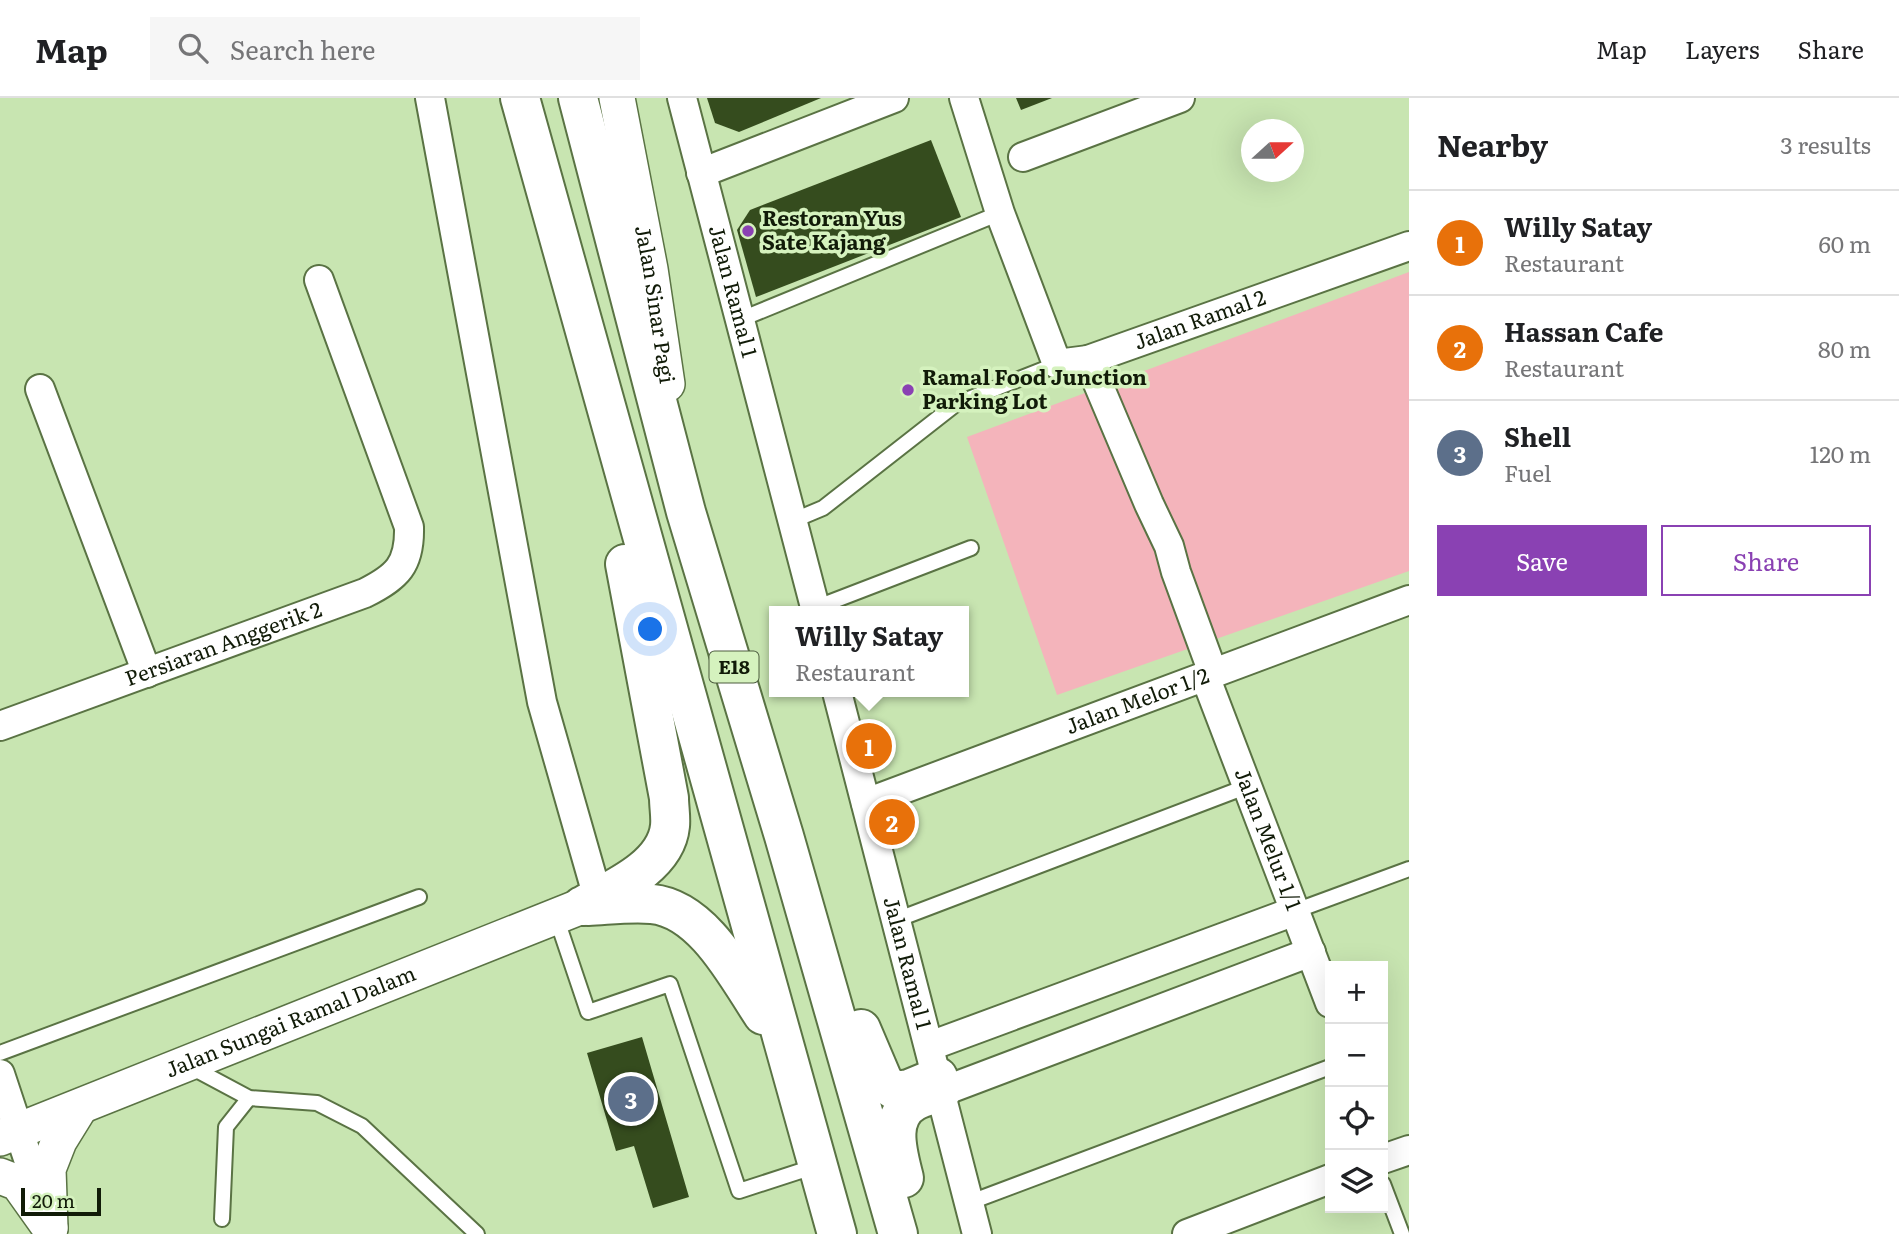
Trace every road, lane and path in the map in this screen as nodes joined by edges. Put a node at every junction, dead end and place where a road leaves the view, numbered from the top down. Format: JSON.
{"nodes":[{"id":1,"x":430,"y":98,"type":"edge"},
{"id":2,"x":520,"y":98,"type":"edge"},
{"id":3,"x":578,"y":98,"type":"edge"},
{"id":4,"x":617,"y":98,"type":"edge"},
{"id":5,"x":682,"y":98,"type":"edge"},
{"id":6,"x":894,"y":98,"type":"edge"},
{"id":7,"x":964,"y":98,"type":"edge"},
{"id":8,"x":1180,"y":98,"type":"edge"},
{"id":9,"x":1023,"y":157,"type":"dead end"},
{"id":10,"x":701,"y":173,"type":"junction"},
{"id":11,"x":1000,"y":213,"type":"junction"},
{"id":12,"x":1409,"y":246,"type":"edge"},
{"id":13,"x":319,"y":279,"type":"dead end"},
{"id":14,"x":578,"y":312,"type":"junction"},
{"id":15,"x":739,"y":320,"type":"junction"},
{"id":16,"x":1088,"y":360,"type":"junction"},
{"id":17,"x":1056,"y":364,"type":"junction"},
{"id":18,"x":40,"y":389,"type":"dead end"},
{"id":19,"x":686,"y":513,"type":"junction"},
{"id":20,"x":792,"y":521,"type":"junction"},
{"id":21,"x":971,"y":548,"type":"dead end"},
{"id":22,"x":1409,"y":600,"type":"edge"},
{"id":23,"x":815,"y":606,"type":"edge"},
{"id":24,"x":826,"y":606,"type":"edge"},
{"id":25,"x":147,"y":673,"type":"junction"},
{"id":26,"x":1209,"y":675,"type":"junction"},
{"id":27,"x":838,"y":697,"type":"edge"},
{"id":28,"x":0,"y":726,"type":"edge"},
{"id":29,"x":1248,"y":786,"type":"junction"},
{"id":30,"x":866,"y":803,"type":"junction"},
{"id":31,"x":784,"y":836,"type":"junction"},
{"id":32,"x":1409,"y":869,"type":"edge"},
{"id":33,"x":419,"y":897,"type":"dead end"},
{"id":34,"x":578,"y":907,"type":"junction"},
{"id":35,"x":1295,"y":911,"type":"junction"},
{"id":36,"x":896,"y":920,"type":"junction"},
{"id":37,"x":1311,"y":952,"type":"junction"},
{"id":38,"x":1325,"y":990,"type":"edge"},
{"id":39,"x":782,"y":1043,"type":"junction"},
{"id":40,"x":0,"y":1053,"type":"edge"},
{"id":41,"x":187,"y":1064,"type":"junction"},
{"id":42,"x":1325,"y":1069,"type":"edge"},
{"id":43,"x":936,"y":1072,"type":"junction"},
{"id":44,"x":0,"y":1074,"type":"edge"},
{"id":45,"x":249,"y":1098,"type":"junction"},
{"id":46,"x":80,"y":1107,"type":"junction"},
{"id":47,"x":10,"y":1134,"type":"edge"},
{"id":48,"x":817,"y":1165,"type":"junction"},
{"id":49,"x":0,"y":1177,"type":"edge"},
{"id":50,"x":1325,"y":1181,"type":"edge"},
{"id":51,"x":1388,"y":1197,"type":"edge"},
{"id":52,"x":968,"y":1203,"type":"junction"},
{"id":53,"x":222,"y":1219,"type":"dead end"},
{"id":54,"x":51,"y":1231,"type":"edge"},
{"id":55,"x":477,"y":1234,"type":"edge"},
{"id":56,"x":837,"y":1234,"type":"edge"},
{"id":57,"x":898,"y":1234,"type":"edge"},
{"id":58,"x":915,"y":1234,"type":"edge"},
{"id":59,"x":977,"y":1234,"type":"edge"},
{"id":60,"x":1186,"y":1234,"type":"edge"},
{"id":61,"x":1402,"y":1234,"type":"edge"}],
"edges":[{"from":1,"to":34,"type":"street"},
{"from":2,"to":14,"type":"highway","number":"E18"},
{"from":3,"to":19,"type":"highway","number":"E18"},
{"from":4,"to":19,"type":"street","name":"Jalan Sinar Pagi"},
{"from":5,"to":10,"type":"street","name":"Jalan Ramal 1"},
{"from":6,"to":10,"type":"street"},
{"from":7,"to":11,"type":"street"},
{"from":8,"to":9,"type":"street"},
{"from":10,"to":15,"type":"street","name":"Jalan Ramal 1"},
{"from":11,"to":15,"type":"lane"},
{"from":11,"to":17,"type":"street"},
{"from":12,"to":16,"type":"street","name":"Jalan Ramal 2"},
{"from":13,"to":25,"type":"street","name":"Persiaran Anggerik 2"},
{"from":14,"to":34,"type":"highway"},
{"from":14,"to":39,"type":"highway","number":"E18"},
{"from":15,"to":20,"type":"street","name":"Jalan Ramal 1"},
{"from":16,"to":17,"type":"street","name":"Jalan Ramal 2"},
{"from":16,"to":26,"type":"street","name":"Jalan Melur 1/1"},
{"from":17,"to":20,"type":"lane"},
{"from":18,"to":25,"type":"street"},
{"from":19,"to":31,"type":"highway","number":"E18"},
{"from":20,"to":23,"type":"street","name":"Jalan Ramal 1"},
{"from":21,"to":24,"type":"lane"},
{"from":22,"to":26,"type":"street","name":"Jalan Melor 1/2"},
{"from":25,"to":28,"type":"street","name":"Persiaran Anggerik 2"},
{"from":26,"to":29,"type":"street","name":"Jalan Melur 1/1"},
{"from":26,"to":30,"type":"street","name":"Jalan Melor 1/2"},
{"from":27,"to":30,"type":"street","name":"Jalan Ramal 1"},
{"from":29,"to":35,"type":"street","name":"Jalan Melur 1/1"},
{"from":29,"to":36,"type":"lane"},
{"from":30,"to":36,"type":"street","name":"Jalan Ramal 1"},
{"from":31,"to":43,"type":"highway"},
{"from":31,"to":57,"type":"highway","number":"E18"},
{"from":32,"to":35,"type":"lane"},
{"from":33,"to":40,"type":"lane"},
{"from":34,"to":39,"type":"highway"},
{"from":34,"to":41,"type":"street","name":"Jalan Sungai Ramal Dalam"},
{"from":34,"to":48,"type":"lane"},
{"from":35,"to":37,"type":"street","name":"Jalan Melur 1/1"},
{"from":35,"to":43,"type":"street"},
{"from":36,"to":43,"type":"street","name":"Jalan Ramal 1"},
{"from":37,"to":38,"type":"street","name":"Jalan Melur 1/1"},
{"from":37,"to":43,"type":"street"},
{"from":39,"to":48,"type":"highway","number":"E18"},
{"from":41,"to":45,"type":"lane"},
{"from":41,"to":46,"type":"street","name":"Jalan Sungai Ramal Dalam"},
{"from":42,"to":52,"type":"lane"},
{"from":43,"to":52,"type":"street","name":"Jalan Ramal 1"},
{"from":43,"to":58,"type":"highway"},
{"from":44,"to":47,"type":"street"},
{"from":45,"to":53,"type":"lane"},
{"from":45,"to":55,"type":"lane"},
{"from":46,"to":47,"type":"street","name":"Jalan Sungai Ramal Dalam"},
{"from":46,"to":54,"type":"street"},
{"from":47,"to":54,"type":"street"},
{"from":48,"to":56,"type":"highway","number":"E18"},
{"from":49,"to":54,"type":"street"},
{"from":50,"to":60,"type":"street"},
{"from":51,"to":61,"type":"lane"},
{"from":52,"to":59,"type":"street","name":"Jalan Ramal 1"}]}
